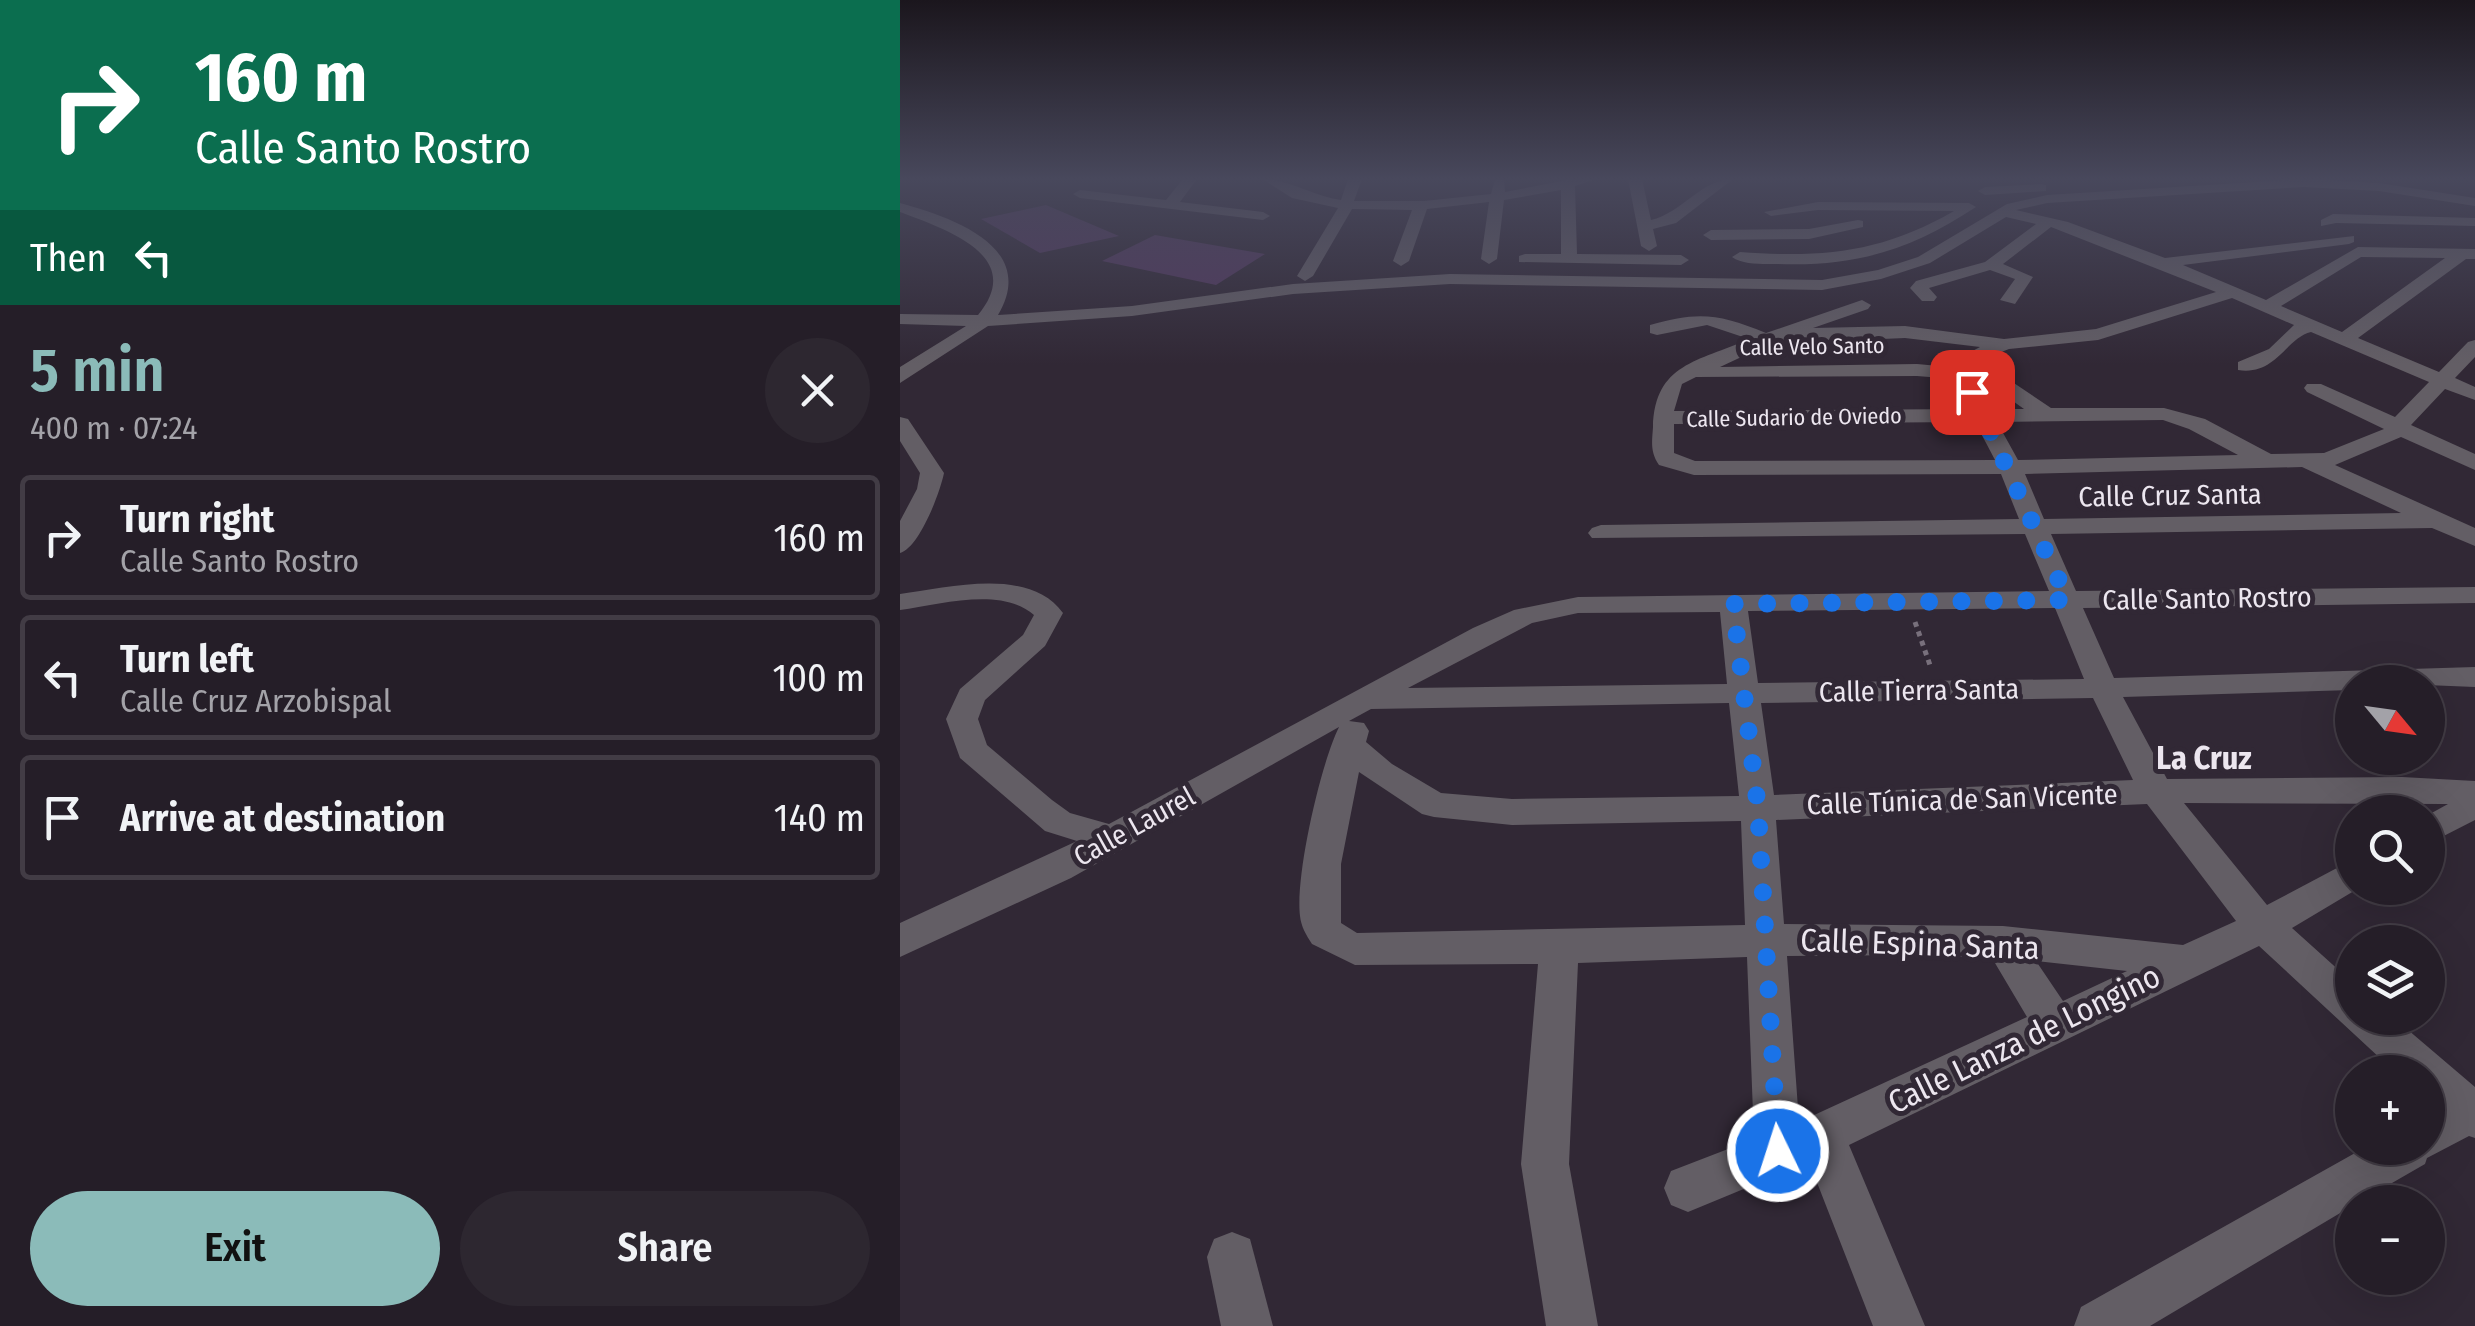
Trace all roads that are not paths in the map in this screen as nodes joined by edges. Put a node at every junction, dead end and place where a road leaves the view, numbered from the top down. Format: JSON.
{"nodes":[{"id":1,"x":976,"y":241,"type":"edge"},
{"id":2,"x":1328,"y":241,"type":"edge"},
{"id":3,"x":1409,"y":241,"type":"edge"},
{"id":4,"x":1491,"y":241,"type":"edge"},
{"id":5,"x":1569,"y":241,"type":"edge"},
{"id":6,"x":1648,"y":241,"type":"edge"},
{"id":7,"x":1888,"y":241,"type":"edge"},
{"id":8,"x":1905,"y":241,"type":"edge"},
{"id":9,"x":1954,"y":241,"type":"edge"},
{"id":10,"x":2016,"y":241,"type":"edge"},
{"id":11,"x":2110,"y":241,"type":"edge"},
{"id":12,"x":2328,"y":241,"type":"edge"},
{"id":13,"x":2354,"y":241,"type":"edge"},
{"id":14,"x":1892,"y":245,"type":"junction"},
{"id":15,"x":2368,"y":250,"type":"junction"},
{"id":16,"x":2469,"y":254,"type":"edge"},
{"id":17,"x":1740,"y":256,"type":"dead end"},
{"id":18,"x":1569,"y":258,"type":"junction"},
{"id":19,"x":1464,"y":259,"type":"dead end"},
{"id":20,"x":1650,"y":259,"type":"junction"},
{"id":21,"x":1489,"y":260,"type":"junction"},
{"id":22,"x":1681,"y":260,"type":"dead end"},
{"id":23,"x":1402,"y":262,"type":"dead end"},
{"id":24,"x":2163,"y":263,"type":"junction"},
{"id":25,"x":1991,"y":265,"type":"junction"},
{"id":26,"x":1315,"y":269,"type":"dead end"},
{"id":27,"x":2233,"y":292,"type":"junction"},
{"id":28,"x":1928,"y":297,"type":"dead end"},
{"id":29,"x":2009,"y":300,"type":"dead end"},
{"id":30,"x":1862,"y":305,"type":"dead end"},
{"id":31,"x":2268,"y":306,"type":"junction"},
{"id":32,"x":900,"y":322,"type":"edge"},
{"id":33,"x":980,"y":323,"type":"junction"},
{"id":34,"x":2315,"y":325,"type":"junction"},
{"id":35,"x":1657,"y":329,"type":"dead end"},
{"id":36,"x":2347,"y":338,"type":"junction"},
{"id":37,"x":1765,"y":339,"type":"junction"},
{"id":38,"x":2006,"y":344,"type":"junction"},
{"id":39,"x":2475,"y":346,"type":"edge"},
{"id":40,"x":2245,"y":366,"type":"dead end"},
{"id":41,"x":904,"y":370,"type":"edge"},
{"id":42,"x":1686,"y":373,"type":"junction"},
{"id":43,"x":2440,"y":379,"type":"junction"},
{"id":44,"x":2314,"y":388,"type":"dead end"},
{"id":45,"x":2011,"y":391,"type":"junction"},
{"id":46,"x":2475,"y":394,"type":"edge"},
{"id":47,"x":1977,"y":404,"type":"junction"},
{"id":48,"x":2043,"y":412,"type":"junction"},
{"id":49,"x":1664,"y":418,"type":"junction"},
{"id":50,"x":900,"y":424,"type":"edge"},
{"id":51,"x":2398,"y":428,"type":"junction"},
{"id":52,"x":910,"y":454,"type":"edge"},
{"id":53,"x":2317,"y":461,"type":"junction"},
{"id":54,"x":2475,"y":462,"type":"edge"},
{"id":55,"x":2272,"y":464,"type":"junction"},
{"id":56,"x":2010,"y":467,"type":"junction"},
{"id":57,"x":2441,"y":520,"type":"junction"},
{"id":58,"x":2367,"y":522,"type":"junction"},
{"id":59,"x":2037,"y":528,"type":"junction"},
{"id":60,"x":1601,"y":533,"type":"dead end"},
{"id":61,"x":2475,"y":538,"type":"edge"},
{"id":62,"x":900,"y":546,"type":"edge"},
{"id":63,"x":2475,"y":595,"type":"edge"},
{"id":64,"x":2068,"y":600,"type":"junction"},
{"id":65,"x":900,"y":602,"type":"edge"},
{"id":66,"x":1733,"y":604,"type":"junction"},
{"id":67,"x":1578,"y":605,"type":"joint"},
{"id":68,"x":2475,"y":677,"type":"edge"},
{"id":69,"x":2103,"y":688,"type":"junction"},
{"id":70,"x":1742,"y":693,"type":"junction"},
{"id":71,"x":1362,"y":699,"type":"junction"},
{"id":72,"x":1348,"y":746,"type":"junction"},
{"id":73,"x":2156,"y":791,"type":"junction"},
{"id":74,"x":2475,"y":793,"type":"edge"},
{"id":75,"x":2475,"y":804,"type":"edge"},
{"id":76,"x":1758,"y":808,"type":"junction"},
{"id":77,"x":2445,"y":821,"type":"edge"},
{"id":78,"x":1112,"y":838,"type":"junction"},
{"id":79,"x":2335,"y":884,"type":"edge"},
{"id":80,"x":2263,"y":926,"type":"junction"},
{"id":81,"x":1764,"y":940,"type":"junction"},
{"id":82,"x":900,"y":941,"type":"edge"},
{"id":83,"x":2003,"y":942,"type":"junction"},
{"id":84,"x":1558,"y":948,"type":"junction"},
{"id":85,"x":2184,"y":962,"type":"junction"},
{"id":86,"x":2335,"y":992,"type":"edge"},
{"id":87,"x":2054,"y":1024,"type":"junction"},
{"id":88,"x":2383,"y":1035,"type":"edge"},
{"id":89,"x":2406,"y":1055,"type":"edge"},
{"id":90,"x":2445,"y":1088,"type":"edge"},
{"id":91,"x":2473,"y":1112,"type":"edge"},
{"id":92,"x":2445,"y":1127,"type":"edge"},
{"id":93,"x":1800,"y":1143,"type":"junction"},
{"id":94,"x":2379,"y":1165,"type":"edge"},
{"id":95,"x":1688,"y":1188,"type":"dead end"},
{"id":96,"x":1232,"y":1257,"type":"dead end"},
{"id":97,"x":1247,"y":1326,"type":"edge"},
{"id":98,"x":1572,"y":1326,"type":"edge"},
{"id":99,"x":1899,"y":1326,"type":"edge"},
{"id":100,"x":2100,"y":1326,"type":"edge"}],
"edges":[{"from":1,"to":33,"type":"street"},
{"from":2,"to":26,"type":"street"},
{"from":3,"to":23,"type":"street"},
{"from":4,"to":21,"type":"street"},
{"from":5,"to":18,"type":"street"},
{"from":6,"to":20,"type":"street"},
{"from":7,"to":14,"type":"street"},
{"from":8,"to":14,"type":"street"},
{"from":9,"to":33,"type":"street"},
{"from":10,"to":25,"type":"street"},
{"from":11,"to":24,"type":"street"},
{"from":12,"to":24,"type":"street"},
{"from":13,"to":15,"type":"street"},
{"from":14,"to":17,"type":"street"},
{"from":15,"to":16,"type":"street"},
{"from":15,"to":31,"type":"street"},
{"from":16,"to":36,"type":"street"},
{"from":18,"to":20,"type":"street"},
{"from":18,"to":21,"type":"street"},
{"from":19,"to":21,"type":"street"},
{"from":20,"to":22,"type":"street"},
{"from":24,"to":27,"type":"street"},
{"from":25,"to":28,"type":"street"},
{"from":25,"to":29,"type":"street"},
{"from":27,"to":31,"type":"street"},
{"from":27,"to":38,"type":"street"},
{"from":30,"to":37,"type":"street"},
{"from":31,"to":34,"type":"street"},
{"from":32,"to":33,"type":"street"},
{"from":33,"to":41,"type":"street"},
{"from":34,"to":36,"type":"street"},
{"from":34,"to":40,"type":"street"},
{"from":35,"to":37,"type":"street"},
{"from":36,"to":43,"type":"street"},
{"from":37,"to":38,"type":"street"},
{"from":37,"to":42,"type":"street"},
{"from":38,"to":45,"type":"street"},
{"from":39,"to":43,"type":"street"},
{"from":42,"to":47,"type":"street","name":"Calle Velo Santo"},
{"from":42,"to":49,"type":"street"},
{"from":43,"to":46,"type":"street"},
{"from":43,"to":51,"type":"street"},
{"from":44,"to":51,"type":"street"},
{"from":45,"to":47,"type":"street"},
{"from":45,"to":48,"type":"street"},
{"from":47,"to":48,"type":"street","name":"Calle Sudario de Oviedo"},
{"from":47,"to":49,"type":"street","name":"Calle Sudario de Oviedo"},
{"from":47,"to":56,"type":"street"},
{"from":48,"to":55,"type":"street","name":"Calle Sudario de Oviedo"},
{"from":49,"to":56,"type":"street"},
{"from":50,"to":52,"type":"street"},
{"from":51,"to":53,"type":"street"},
{"from":51,"to":54,"type":"street"},
{"from":52,"to":62,"type":"street"},
{"from":53,"to":55,"type":"street"},
{"from":53,"to":57,"type":"street"},
{"from":53,"to":58,"type":"street"},
{"from":55,"to":56,"type":"street"},
{"from":56,"to":59,"type":"street"},
{"from":57,"to":58,"type":"street","name":"Calle Cruz Santa"},
{"from":57,"to":61,"type":"street"},
{"from":58,"to":59,"type":"street","name":"Calle Cruz Santa"},
{"from":59,"to":60,"type":"street","name":"Calle Cruz Santa"},
{"from":59,"to":64,"type":"street"},
{"from":63,"to":64,"type":"street","name":"Calle Santo Rostro"},
{"from":64,"to":66,"type":"street","name":"Calle Santo Rostro"},
{"from":64,"to":69,"type":"street"},
{"from":65,"to":78,"type":"street"},
{"from":66,"to":67,"type":"street","name":"Calle Santo Rostro"},
{"from":66,"to":70,"type":"street"},
{"from":67,"to":71,"type":"street","name":"Calle Laurel"},
{"from":68,"to":69,"type":"street","name":"Calle Tierra Santa"},
{"from":69,"to":70,"type":"street","name":"Calle Tierra Santa"},
{"from":69,"to":73,"type":"street"},
{"from":70,"to":71,"type":"street","name":"Calle Tierra Santa"},
{"from":70,"to":76,"type":"street"},
{"from":71,"to":72,"type":"street"},
{"from":71,"to":78,"type":"street","name":"Calle Laurel"},
{"from":72,"to":76,"type":"street","name":"Calle Túnica de San Vicente"},
{"from":72,"to":84,"type":"street","name":"Calle Espina Santa"},
{"from":73,"to":74,"type":"street","name":"Calle Túnica de San Vicente"},
{"from":73,"to":76,"type":"street","name":"Calle Túnica de San Vicente"},
{"from":73,"to":80,"type":"street"},
{"from":75,"to":77,"type":"street"},
{"from":76,"to":81,"type":"street"},
{"from":78,"to":82,"type":"street","name":"Calle Laurel"},
{"from":79,"to":80,"type":"street","name":"Calle Lanza de Longino"},
{"from":80,"to":85,"type":"street","name":"Calle Lanza de Longino"},
{"from":80,"to":86,"type":"street"},
{"from":81,"to":83,"type":"street","name":"Calle Espina Santa"},
{"from":81,"to":84,"type":"street","name":"Calle Espina Santa"},
{"from":81,"to":93,"type":"street"},
{"from":83,"to":85,"type":"street","name":"Calle Espina Santa"},
{"from":83,"to":87,"type":"street"},
{"from":84,"to":98,"type":"street"},
{"from":85,"to":87,"type":"street","name":"Calle Lanza de Longino"},
{"from":87,"to":93,"type":"street","name":"Calle Lanza de Longino"},
{"from":88,"to":89,"type":"street"},
{"from":90,"to":91,"type":"street"},
{"from":91,"to":92,"type":"street"},
{"from":93,"to":95,"type":"street","name":"Calle Lanza de Longino"},
{"from":93,"to":99,"type":"street"},
{"from":94,"to":100,"type":"street"},
{"from":96,"to":97,"type":"street"}]}
